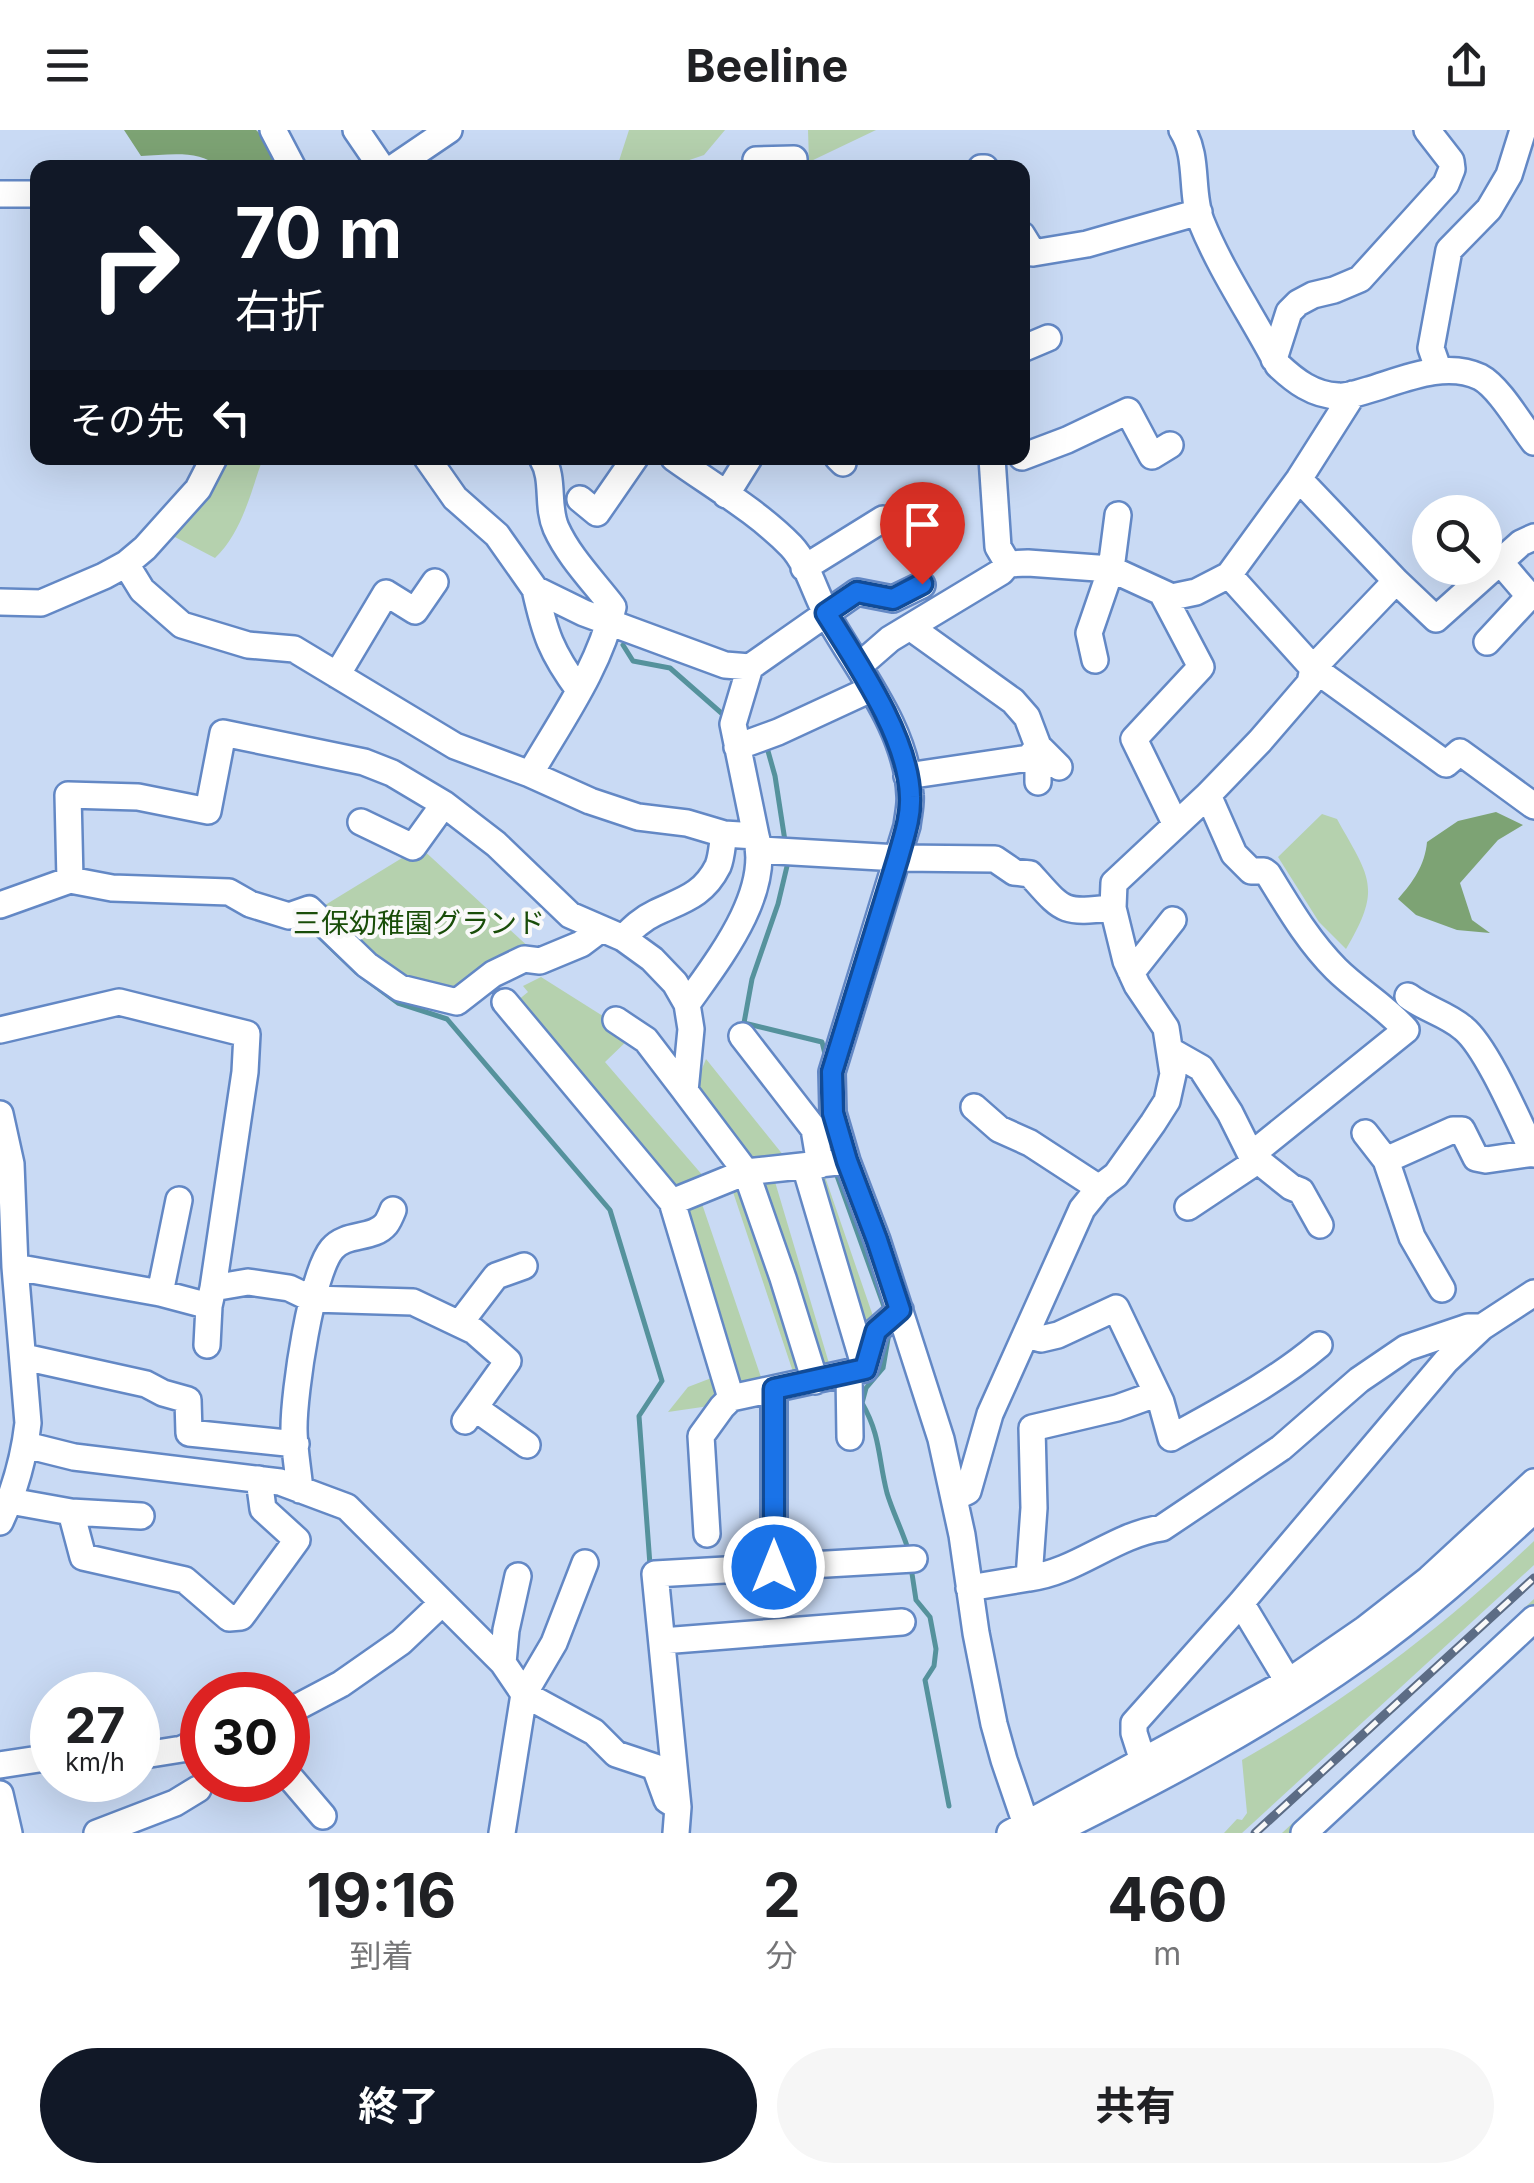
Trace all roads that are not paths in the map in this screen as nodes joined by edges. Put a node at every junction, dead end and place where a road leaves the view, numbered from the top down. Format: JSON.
{"nodes":[{"id":1,"x":274,"y":130,"type":"edge"},
{"id":2,"x":356,"y":130,"type":"edge"},
{"id":3,"x":449,"y":130,"type":"edge"},
{"id":4,"x":1427,"y":130,"type":"edge"},
{"id":5,"x":1523,"y":130,"type":"edge"},
{"id":6,"x":1190,"y":131,"type":"edge"},
{"id":7,"x":289,"y":160,"type":"edge"},
{"id":8,"x":377,"y":160,"type":"edge"},
{"id":9,"x":405,"y":160,"type":"edge"},
{"id":10,"x":756,"y":160,"type":"dead end"},
{"id":11,"x":794,"y":160,"type":"edge"},
{"id":12,"x":0,"y":194,"type":"edge"},
{"id":13,"x":30,"y":194,"type":"edge"},
{"id":14,"x":1198,"y":212,"type":"junction"},
{"id":15,"x":1030,"y":248,"type":"edge"},
{"id":16,"x":1048,"y":338,"type":"dead end"},
{"id":17,"x":1030,"y":346,"type":"edge"},
{"id":18,"x":1274,"y":358,"type":"junction"},
{"id":19,"x":1439,"y":371,"type":"junction"},
{"id":20,"x":1353,"y":394,"type":"junction"},
{"id":21,"x":1534,"y":442,"type":"edge"},
{"id":22,"x":1170,"y":445,"type":"dead end"},
{"id":23,"x":1030,"y":454,"type":"edge"},
{"id":24,"x":210,"y":465,"type":"edge"},
{"id":25,"x":432,"y":465,"type":"edge"},
{"id":26,"x":546,"y":465,"type":"edge"},
{"id":27,"x":630,"y":465,"type":"edge"},
{"id":28,"x":684,"y":465,"type":"edge"},
{"id":29,"x":745,"y":465,"type":"edge"},
{"id":30,"x":992,"y":465,"type":"edge"},
{"id":31,"x":1300,"y":479,"type":"junction"},
{"id":32,"x":726,"y":495,"type":"junction"},
{"id":33,"x":590,"y":511,"type":"dead end"},
{"id":34,"x":1118,"y":514,"type":"dead end"},
{"id":35,"x":882,"y":520,"type":"dead end"},
{"id":36,"x":1534,"y":537,"type":"edge"},
{"id":37,"x":1502,"y":562,"type":"edge"},
{"id":38,"x":126,"y":564,"type":"junction"},
{"id":39,"x":1008,"y":564,"type":"junction"},
{"id":40,"x":1502,"y":564,"type":"edge"},
{"id":41,"x":804,"y":568,"type":"junction"},
{"id":42,"x":1111,"y":568,"type":"junction"},
{"id":43,"x":1229,"y":575,"type":"junction"},
{"id":44,"x":1396,"y":581,"type":"junction"},
{"id":45,"x":435,"y":582,"type":"dead end"},
{"id":46,"x":922,"y":584,"type":"dead end"},
{"id":47,"x":1475,"y":585,"type":"edge"},
{"id":48,"x":535,"y":589,"type":"junction"},
{"id":49,"x":1162,"y":593,"type":"junction"},
{"id":50,"x":0,"y":602,"type":"edge"},
{"id":51,"x":826,"y":613,"type":"junction"},
{"id":52,"x":610,"y":622,"type":"junction"},
{"id":53,"x":910,"y":628,"type":"junction"},
{"id":54,"x":1487,"y":642,"type":"dead end"},
{"id":55,"x":1095,"y":660,"type":"dead end"},
{"id":56,"x":859,"y":666,"type":"junction"},
{"id":57,"x":750,"y":667,"type":"junction"},
{"id":58,"x":1313,"y":668,"type":"junction"},
{"id":59,"x":337,"y":675,"type":"junction"},
{"id":60,"x":578,"y":690,"type":"junction"},
{"id":61,"x":871,"y":690,"type":"junction"},
{"id":62,"x":1038,"y":746,"type":"junction"},
{"id":63,"x":738,"y":748,"type":"junction"},
{"id":64,"x":530,"y":774,"type":"junction"},
{"id":65,"x":1049,"y":775,"type":"dead end"},
{"id":66,"x":907,"y":776,"type":"junction"},
{"id":67,"x":1208,"y":795,"type":"junction"},
{"id":68,"x":444,"y":804,"type":"junction"},
{"id":69,"x":1534,"y":806,"type":"edge"},
{"id":70,"x":362,"y":822,"type":"dead end"},
{"id":71,"x":1176,"y":825,"type":"junction"},
{"id":72,"x":724,"y":834,"type":"junction"},
{"id":73,"x":758,"y":843,"type":"junction"},
{"id":74,"x":898,"y":858,"type":"junction"},
{"id":75,"x":70,"y":880,"type":"junction"},
{"id":76,"x":0,"y":905,"type":"edge"},
{"id":77,"x":1113,"y":908,"type":"junction"},
{"id":78,"x":1173,"y":920,"type":"dead end"},
{"id":79,"x":612,"y":933,"type":"junction"},
{"id":80,"x":1130,"y":970,"type":"junction"},
{"id":81,"x":1408,"y":996,"type":"dead end"},
{"id":82,"x":504,"y":1002,"type":"dead end"},
{"id":83,"x":687,"y":1004,"type":"junction"},
{"id":84,"x":616,"y":1020,"type":"dead end"},
{"id":85,"x":0,"y":1030,"type":"edge"},
{"id":86,"x":742,"y":1036,"type":"dead end"},
{"id":87,"x":1172,"y":1051,"type":"junction"},
{"id":88,"x":685,"y":1091,"type":"junction"},
{"id":89,"x":974,"y":1107,"type":"dead end"},
{"id":90,"x":0,"y":1114,"type":"edge"},
{"id":91,"x":1365,"y":1133,"type":"dead end"},
{"id":92,"x":1534,"y":1153,"type":"edge"},
{"id":93,"x":1254,"y":1158,"type":"junction"},
{"id":94,"x":1386,"y":1160,"type":"junction"},
{"id":95,"x":847,"y":1161,"type":"junction"},
{"id":96,"x":6,"y":1165,"type":"edge"},
{"id":97,"x":813,"y":1166,"type":"junction"},
{"id":98,"x":746,"y":1172,"type":"junction"},
{"id":99,"x":1099,"y":1188,"type":"junction"},
{"id":100,"x":179,"y":1200,"type":"dead end"},
{"id":101,"x":672,"y":1202,"type":"junction"},
{"id":102,"x":1188,"y":1208,"type":"dead end"},
{"id":103,"x":393,"y":1210,"type":"dead end"},
{"id":104,"x":1320,"y":1225,"type":"dead end"},
{"id":105,"x":524,"y":1266,"type":"dead end"},
{"id":106,"x":16,"y":1267,"type":"junction"},
{"id":107,"x":1442,"y":1288,"type":"dead end"},
{"id":108,"x":160,"y":1293,"type":"junction"},
{"id":109,"x":1534,"y":1293,"type":"edge"},
{"id":110,"x":211,"y":1297,"type":"junction"},
{"id":111,"x":312,"y":1299,"type":"junction"},
{"id":112,"x":900,"y":1310,"type":"junction"},
{"id":113,"x":460,"y":1323,"type":"junction"},
{"id":114,"x":1482,"y":1327,"type":"junction"},
{"id":115,"x":1026,"y":1335,"type":"junction"},
{"id":116,"x":15,"y":1345,"type":"edge"},
{"id":117,"x":208,"y":1345,"type":"dead end"},
{"id":118,"x":1318,"y":1346,"type":"dead end"},
{"id":119,"x":857,"y":1371,"type":"junction"},
{"id":120,"x":814,"y":1381,"type":"junction"},
{"id":121,"x":774,"y":1389,"type":"junction"},
{"id":122,"x":1156,"y":1394,"type":"junction"},
{"id":123,"x":731,"y":1398,"type":"junction"},
{"id":124,"x":850,"y":1437,"type":"dead end"},
{"id":125,"x":296,"y":1444,"type":"junction"},
{"id":126,"x":26,"y":1445,"type":"junction"},
{"id":127,"x":527,"y":1445,"type":"dead end"},
{"id":128,"x":259,"y":1479,"type":"junction"},
{"id":129,"x":1534,"y":1482,"type":"edge"},
{"id":130,"x":300,"y":1490,"type":"junction"},
{"id":131,"x":954,"y":1498,"type":"junction"},
{"id":132,"x":1534,"y":1510,"type":"edge"},
{"id":133,"x":5,"y":1511,"type":"edge"},
{"id":134,"x":71,"y":1512,"type":"junction"},
{"id":135,"x":141,"y":1516,"type":"dead end"},
{"id":136,"x":707,"y":1534,"type":"dead end"},
{"id":137,"x":914,"y":1559,"type":"dead end"},
{"id":138,"x":585,"y":1563,"type":"dead end"},
{"id":139,"x":774,"y":1567,"type":"junction"},
{"id":140,"x":518,"y":1576,"type":"dead end"},
{"id":141,"x":1029,"y":1578,"type":"junction"},
{"id":142,"x":969,"y":1588,"type":"junction"},
{"id":143,"x":1241,"y":1603,"type":"junction"},
{"id":144,"x":442,"y":1604,"type":"junction"},
{"id":145,"x":1534,"y":1619,"type":"edge"},
{"id":146,"x":902,"y":1622,"type":"dead end"},
{"id":147,"x":662,"y":1641,"type":"junction"},
{"id":148,"x":503,"y":1663,"type":"junction"},
{"id":149,"x":1293,"y":1690,"type":"junction"},
{"id":150,"x":524,"y":1694,"type":"junction"},
{"id":151,"x":310,"y":1700,"type":"edge"},
{"id":152,"x":30,"y":1760,"type":"edge"},
{"id":153,"x":1143,"y":1761,"type":"junction"},
{"id":154,"x":0,"y":1765,"type":"edge"},
{"id":155,"x":0,"y":1794,"type":"edge"},
{"id":156,"x":180,"y":1800,"type":"edge"},
{"id":157,"x":310,"y":1801,"type":"edge"},
{"id":158,"x":323,"y":1816,"type":"dead end"},
{"id":159,"x":677,"y":1820,"type":"edge"},
{"id":160,"x":1022,"y":1830,"type":"edge"},
{"id":161,"x":9,"y":1833,"type":"edge"},
{"id":162,"x":97,"y":1833,"type":"edge"},
{"id":163,"x":502,"y":1833,"type":"edge"},
{"id":164,"x":1052,"y":1833,"type":"edge"},
{"id":165,"x":1304,"y":1833,"type":"edge"}],
"edges":[{"from":1,"to":7,"type":"street"},
{"from":2,"to":8,"type":"street"},
{"from":3,"to":9,"type":"street"},
{"from":4,"to":18,"type":"street"},
{"from":5,"to":19,"type":"street"},
{"from":6,"to":14,"type":"street"},
{"from":10,"to":11,"type":"street"},
{"from":12,"to":13,"type":"street"},
{"from":14,"to":15,"type":"street"},
{"from":14,"to":18,"type":"street"},
{"from":16,"to":17,"type":"street"},
{"from":18,"to":20,"type":"street"},
{"from":19,"to":20,"type":"street"},
{"from":19,"to":21,"type":"street"},
{"from":20,"to":31,"type":"street"},
{"from":22,"to":23,"type":"street"},
{"from":24,"to":38,"type":"street"},
{"from":25,"to":48,"type":"street"},
{"from":26,"to":52,"type":"street"},
{"from":27,"to":33,"type":"street"},
{"from":28,"to":32,"type":"street"},
{"from":29,"to":32,"type":"street"},
{"from":30,"to":39,"type":"street"},
{"from":31,"to":43,"type":"street"},
{"from":31,"to":44,"type":"street"},
{"from":32,"to":41,"type":"street"},
{"from":34,"to":42,"type":"street"},
{"from":35,"to":41,"type":"street"},
{"from":36,"to":37,"type":"street"},
{"from":38,"to":50,"type":"street"},
{"from":38,"to":59,"type":"street"},
{"from":39,"to":42,"type":"street"},
{"from":39,"to":53,"type":"street"},
{"from":40,"to":54,"type":"street"},
{"from":41,"to":51,"type":"street"},
{"from":42,"to":49,"type":"street"},
{"from":42,"to":55,"type":"street"},
{"from":43,"to":49,"type":"street"},
{"from":43,"to":58,"type":"street"},
{"from":44,"to":47,"type":"street"},
{"from":44,"to":58,"type":"street"},
{"from":45,"to":59,"type":"street"},
{"from":46,"to":51,"type":"street"},
{"from":48,"to":52,"type":"street"},
{"from":48,"to":60,"type":"street"},
{"from":49,"to":71,"type":"street"},
{"from":51,"to":56,"type":"street"},
{"from":51,"to":57,"type":"street"},
{"from":52,"to":57,"type":"street"},
{"from":52,"to":60,"type":"street"},
{"from":53,"to":56,"type":"street"},
{"from":53,"to":62,"type":"street"},
{"from":56,"to":61,"type":"street"},
{"from":57,"to":63,"type":"street"},
{"from":58,"to":67,"type":"street"},
{"from":58,"to":69,"type":"street"},
{"from":59,"to":64,"type":"street"},
{"from":60,"to":64,"type":"street"},
{"from":61,"to":63,"type":"street"},
{"from":61,"to":66,"type":"street"},
{"from":62,"to":65,"type":"street"},
{"from":62,"to":66,"type":"street"},
{"from":63,"to":73,"type":"street"},
{"from":64,"to":72,"type":"street"},
{"from":66,"to":74,"type":"street"},
{"from":67,"to":71,"type":"street"},
{"from":67,"to":93,"type":"street"},
{"from":68,"to":70,"type":"street"},
{"from":68,"to":75,"type":"street"},
{"from":68,"to":79,"type":"street"},
{"from":71,"to":77,"type":"street"},
{"from":72,"to":73,"type":"street"},
{"from":72,"to":79,"type":"street"},
{"from":73,"to":74,"type":"street"},
{"from":73,"to":83,"type":"street"},
{"from":74,"to":77,"type":"street"},
{"from":74,"to":95,"type":"street"},
{"from":75,"to":76,"type":"street"},
{"from":75,"to":79,"type":"street"},
{"from":77,"to":80,"type":"street"},
{"from":78,"to":80,"type":"street"},
{"from":79,"to":83,"type":"street"},
{"from":80,"to":87,"type":"street"},
{"from":81,"to":92,"type":"street"},
{"from":82,"to":101,"type":"street"},
{"from":83,"to":88,"type":"street"},
{"from":84,"to":88,"type":"street"},
{"from":85,"to":110,"type":"street"},
{"from":86,"to":97,"type":"street"},
{"from":87,"to":93,"type":"street"},
{"from":87,"to":99,"type":"street"},
{"from":88,"to":98,"type":"street"},
{"from":89,"to":99,"type":"street"},
{"from":90,"to":96,"type":"street"},
{"from":91,"to":94,"type":"street"},
{"from":92,"to":94,"type":"street"},
{"from":93,"to":102,"type":"street"},
{"from":93,"to":104,"type":"street"},
{"from":94,"to":107,"type":"street"},
{"from":95,"to":97,"type":"street"},
{"from":95,"to":112,"type":"street"},
{"from":96,"to":106,"type":"street"},
{"from":97,"to":98,"type":"street"},
{"from":97,"to":119,"type":"street"},
{"from":98,"to":101,"type":"street"},
{"from":98,"to":120,"type":"street"},
{"from":99,"to":115,"type":"street"},
{"from":100,"to":108,"type":"street"},
{"from":101,"to":123,"type":"street"},
{"from":103,"to":111,"type":"street"},
{"from":105,"to":113,"type":"street"},
{"from":106,"to":108,"type":"street"},
{"from":106,"to":116,"type":"street"},
{"from":108,"to":110,"type":"street"},
{"from":109,"to":114,"type":"street"},
{"from":110,"to":111,"type":"street"},
{"from":110,"to":117,"type":"street"},
{"from":111,"to":113,"type":"street"},
{"from":111,"to":125,"type":"street"},
{"from":112,"to":119,"type":"street"},
{"from":112,"to":131,"type":"street"},
{"from":113,"to":127,"type":"street"},
{"from":114,"to":141,"type":"street"},
{"from":114,"to":143,"type":"street"},
{"from":115,"to":122,"type":"street"},
{"from":115,"to":131,"type":"street"},
{"from":116,"to":125,"type":"street"},
{"from":116,"to":126,"type":"street"},
{"from":118,"to":122,"type":"street"},
{"from":119,"to":120,"type":"street"},
{"from":119,"to":124,"type":"street"},
{"from":120,"to":121,"type":"street"},
{"from":121,"to":123,"type":"street"},
{"from":121,"to":139,"type":"street"},
{"from":122,"to":141,"type":"street"},
{"from":123,"to":136,"type":"street"},
{"from":125,"to":130,"type":"street"},
{"from":126,"to":128,"type":"street"},
{"from":126,"to":133,"type":"street"},
{"from":128,"to":130,"type":"street"},
{"from":128,"to":134,"type":"street"},
{"from":129,"to":149,"type":"street"},
{"from":130,"to":144,"type":"street"},
{"from":131,"to":142,"type":"street"},
{"from":132,"to":149,"type":"street"},
{"from":133,"to":134,"type":"street"},
{"from":134,"to":135,"type":"street"},
{"from":137,"to":139,"type":"street"},
{"from":138,"to":150,"type":"street"},
{"from":139,"to":147,"type":"street"},
{"from":140,"to":148,"type":"street"},
{"from":141,"to":142,"type":"street"},
{"from":142,"to":160,"type":"street"},
{"from":143,"to":149,"type":"street"},
{"from":143,"to":153,"type":"street"},
{"from":144,"to":148,"type":"street"},
{"from":144,"to":151,"type":"street"},
{"from":145,"to":165,"type":"street"},
{"from":146,"to":147,"type":"street"},
{"from":147,"to":159,"type":"street"},
{"from":148,"to":150,"type":"street"},
{"from":149,"to":153,"type":"street"},
{"from":149,"to":164,"type":"street"},
{"from":150,"to":159,"type":"street"},
{"from":150,"to":163,"type":"street"},
{"from":152,"to":154,"type":"street"},
{"from":153,"to":160,"type":"street"},
{"from":155,"to":161,"type":"street"},
{"from":156,"to":162,"type":"street"},
{"from":157,"to":158,"type":"street"}]}
